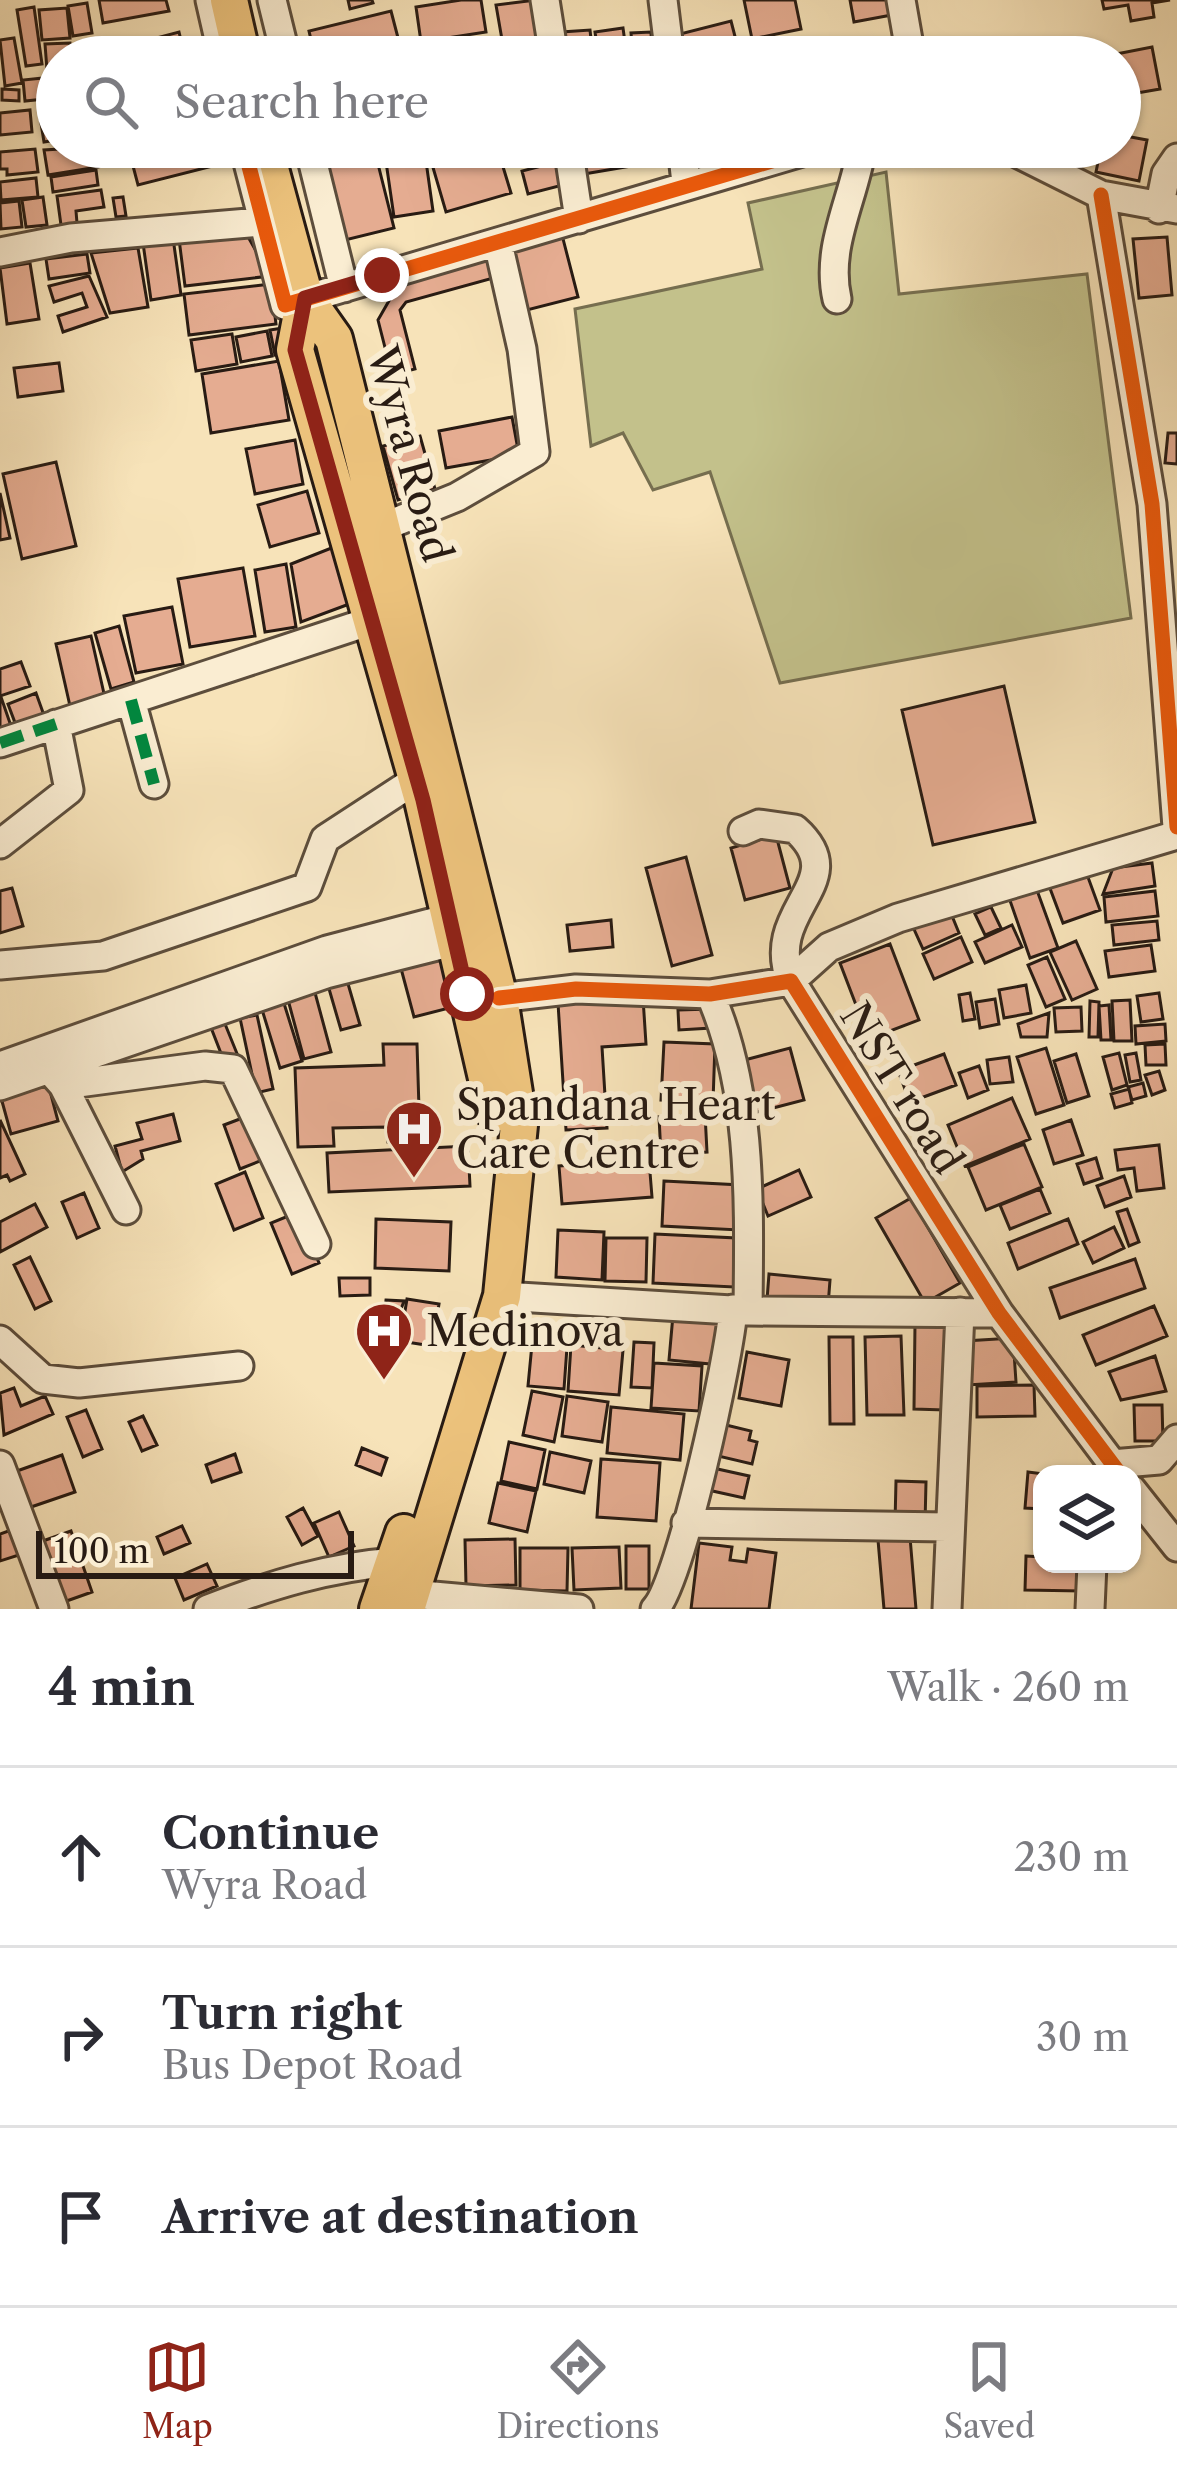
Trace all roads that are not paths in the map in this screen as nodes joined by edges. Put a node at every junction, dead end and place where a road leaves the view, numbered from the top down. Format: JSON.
{"nodes":[{"id":1,"x":210,"y":0,"type":"edge"},
{"id":2,"x":229,"y":0,"type":"edge"},
{"id":3,"x":272,"y":0,"type":"edge"},
{"id":4,"x":545,"y":0,"type":"edge"},
{"id":5,"x":663,"y":0,"type":"edge"},
{"id":6,"x":901,"y":0,"type":"edge"},
{"id":7,"x":218,"y":36,"type":"edge"},
{"id":8,"x":237,"y":36,"type":"edge"},
{"id":9,"x":281,"y":36,"type":"edge"},
{"id":10,"x":551,"y":36,"type":"edge"},
{"id":11,"x":667,"y":36,"type":"edge"},
{"id":12,"x":907,"y":36,"type":"edge"},
{"id":13,"x":1177,"y":158,"type":"edge"},
{"id":14,"x":251,"y":168,"type":"edge"},
{"id":15,"x":266,"y":168,"type":"edge"},
{"id":16,"x":314,"y":168,"type":"edge"},
{"id":17,"x":571,"y":168,"type":"edge"},
{"id":18,"x":684,"y":168,"type":"edge"},
{"id":19,"x":742,"y":168,"type":"edge"},
{"id":20,"x":859,"y":168,"type":"edge"},
{"id":21,"x":1047,"y":168,"type":"edge"},
{"id":22,"x":686,"y":183,"type":"junction"},
{"id":23,"x":1101,"y":195,"type":"junction"},
{"id":24,"x":1168,"y":209,"type":"edge"},
{"id":25,"x":579,"y":219,"type":"junction"},
{"id":26,"x":273,"y":233,"type":"junction"},
{"id":27,"x":499,"y":243,"type":"junction"},
{"id":28,"x":0,"y":252,"type":"edge"},
{"id":29,"x":344,"y":288,"type":"junction"},
{"id":30,"x":305,"y":298,"type":"junction"},
{"id":31,"x":837,"y":298,"type":"dead end"},
{"id":32,"x":383,"y":527,"type":"junction"},
{"id":33,"x":389,"y":615,"type":"junction"},
{"id":34,"x":131,"y":700,"type":"junction"},
{"id":35,"x":56,"y":724,"type":"junction"},
{"id":36,"x":0,"y":743,"type":"edge"},
{"id":37,"x":417,"y":779,"type":"junction"},
{"id":38,"x":154,"y":784,"type":"dead end"},
{"id":39,"x":743,"y":831,"type":"dead end"},
{"id":40,"x":1177,"y":831,"type":"edge"},
{"id":41,"x":0,"y":844,"type":"edge"},
{"id":42,"x":466,"y":925,"type":"junction"},
{"id":43,"x":0,"y":965,"type":"edge"},
{"id":44,"x":791,"y":981,"type":"junction"},
{"id":45,"x":710,"y":994,"type":"junction"},
{"id":46,"x":499,"y":998,"type":"junction"},
{"id":47,"x":0,"y":1066,"type":"edge"},
{"id":48,"x":56,"y":1076,"type":"junction"},
{"id":49,"x":0,"y":1086,"type":"edge"},
{"id":50,"x":126,"y":1210,"type":"dead end"},
{"id":51,"x":316,"y":1244,"type":"dead end"},
{"id":52,"x":502,"y":1296,"type":"junction"},
{"id":53,"x":741,"y":1310,"type":"junction"},
{"id":54,"x":960,"y":1312,"type":"junction"},
{"id":55,"x":999,"y":1313,"type":"junction"},
{"id":56,"x":0,"y":1340,"type":"edge"},
{"id":57,"x":239,"y":1366,"type":"dead end"},
{"id":58,"x":1177,"y":1439,"type":"edge"},
{"id":59,"x":0,"y":1465,"type":"edge"},
{"id":60,"x":1109,"y":1465,"type":"edge"},
{"id":61,"x":1138,"y":1465,"type":"edge"},
{"id":62,"x":437,"y":1469,"type":"junction"},
{"id":63,"x":1141,"y":1501,"type":"edge"},
{"id":64,"x":686,"y":1523,"type":"junction"},
{"id":65,"x":947,"y":1527,"type":"junction"},
{"id":66,"x":1177,"y":1547,"type":"edge"},
{"id":67,"x":1092,"y":1573,"type":"edge"},
{"id":68,"x":398,"y":1593,"type":"edge"},
{"id":69,"x":54,"y":1609,"type":"edge"},
{"id":70,"x":208,"y":1609,"type":"edge"},
{"id":71,"x":580,"y":1609,"type":"edge"},
{"id":72,"x":655,"y":1609,"type":"edge"},
{"id":73,"x":946,"y":1609,"type":"edge"},
{"id":74,"x":1090,"y":1609,"type":"edge"}],
"edges":[{"from":1,"to":7,"type":"street"},
{"from":2,"to":8,"type":"main road"},
{"from":3,"to":9,"type":"street"},
{"from":4,"to":10,"type":"street"},
{"from":5,"to":11,"type":"street"},
{"from":6,"to":12,"type":"street"},
{"from":13,"to":24,"type":"street"},
{"from":14,"to":26,"type":"street"},
{"from":15,"to":26,"type":"main road"},
{"from":16,"to":29,"type":"street"},
{"from":17,"to":25,"type":"street"},
{"from":18,"to":22,"type":"street"},
{"from":19,"to":22,"type":"street"},
{"from":20,"to":31,"type":"street"},
{"from":21,"to":23,"type":"street"},
{"from":22,"to":25,"type":"street"},
{"from":23,"to":24,"type":"street"},
{"from":23,"to":40,"type":"street"},
{"from":25,"to":27,"type":"street"},
{"from":26,"to":28,"type":"street"},
{"from":26,"to":30,"type":"main road"},
{"from":27,"to":29,"type":"street"},
{"from":27,"to":32,"type":"street"},
{"from":29,"to":30,"type":"street"},
{"from":30,"to":32,"type":"main road","name":"Wyra Road"},
{"from":30,"to":33,"type":"main road","name":"Wyra Road"},
{"from":32,"to":33,"type":"main road","name":"Wyra Road"},
{"from":33,"to":34,"type":"street"},
{"from":33,"to":37,"type":"main road","name":"Wyra Road"},
{"from":33,"to":42,"type":"main road","name":"Wyra Road"},
{"from":34,"to":35,"type":"street"},
{"from":34,"to":38,"type":"street"},
{"from":35,"to":36,"type":"street"},
{"from":35,"to":41,"type":"street"},
{"from":37,"to":42,"type":"main road","name":"Wyra Road"},
{"from":37,"to":43,"type":"street"},
{"from":39,"to":44,"type":"street"},
{"from":40,"to":44,"type":"street"},
{"from":42,"to":46,"type":"main road","name":"Wyra Road"},
{"from":42,"to":47,"type":"street"},
{"from":42,"to":48,"type":"street"},
{"from":42,"to":62,"type":"main road","name":"Wyra Road"},
{"from":44,"to":45,"type":"street","name":"NST road"},
{"from":44,"to":55,"type":"street","name":"NST road"},
{"from":45,"to":46,"type":"street","name":"NST road"},
{"from":45,"to":53,"type":"street"},
{"from":46,"to":52,"type":"main road","name":"Wyra Road"},
{"from":48,"to":49,"type":"street"},
{"from":48,"to":50,"type":"street"},
{"from":48,"to":51,"type":"street"},
{"from":52,"to":53,"type":"street"},
{"from":52,"to":62,"type":"main road","name":"Wyra Road"},
{"from":53,"to":54,"type":"street"},
{"from":53,"to":64,"type":"street"},
{"from":54,"to":55,"type":"street"},
{"from":54,"to":65,"type":"street"},
{"from":55,"to":60,"type":"street","name":"NST road"},
{"from":56,"to":57,"type":"street"},
{"from":58,"to":61,"type":"street"},
{"from":59,"to":69,"type":"street"},
{"from":62,"to":68,"type":"main road","name":"Wyra Road"},
{"from":63,"to":66,"type":"street"},
{"from":64,"to":65,"type":"street"},
{"from":64,"to":72,"type":"street"},
{"from":65,"to":73,"type":"street"},
{"from":67,"to":74,"type":"street"},
{"from":68,"to":70,"type":"street"},
{"from":68,"to":71,"type":"street"}]}
